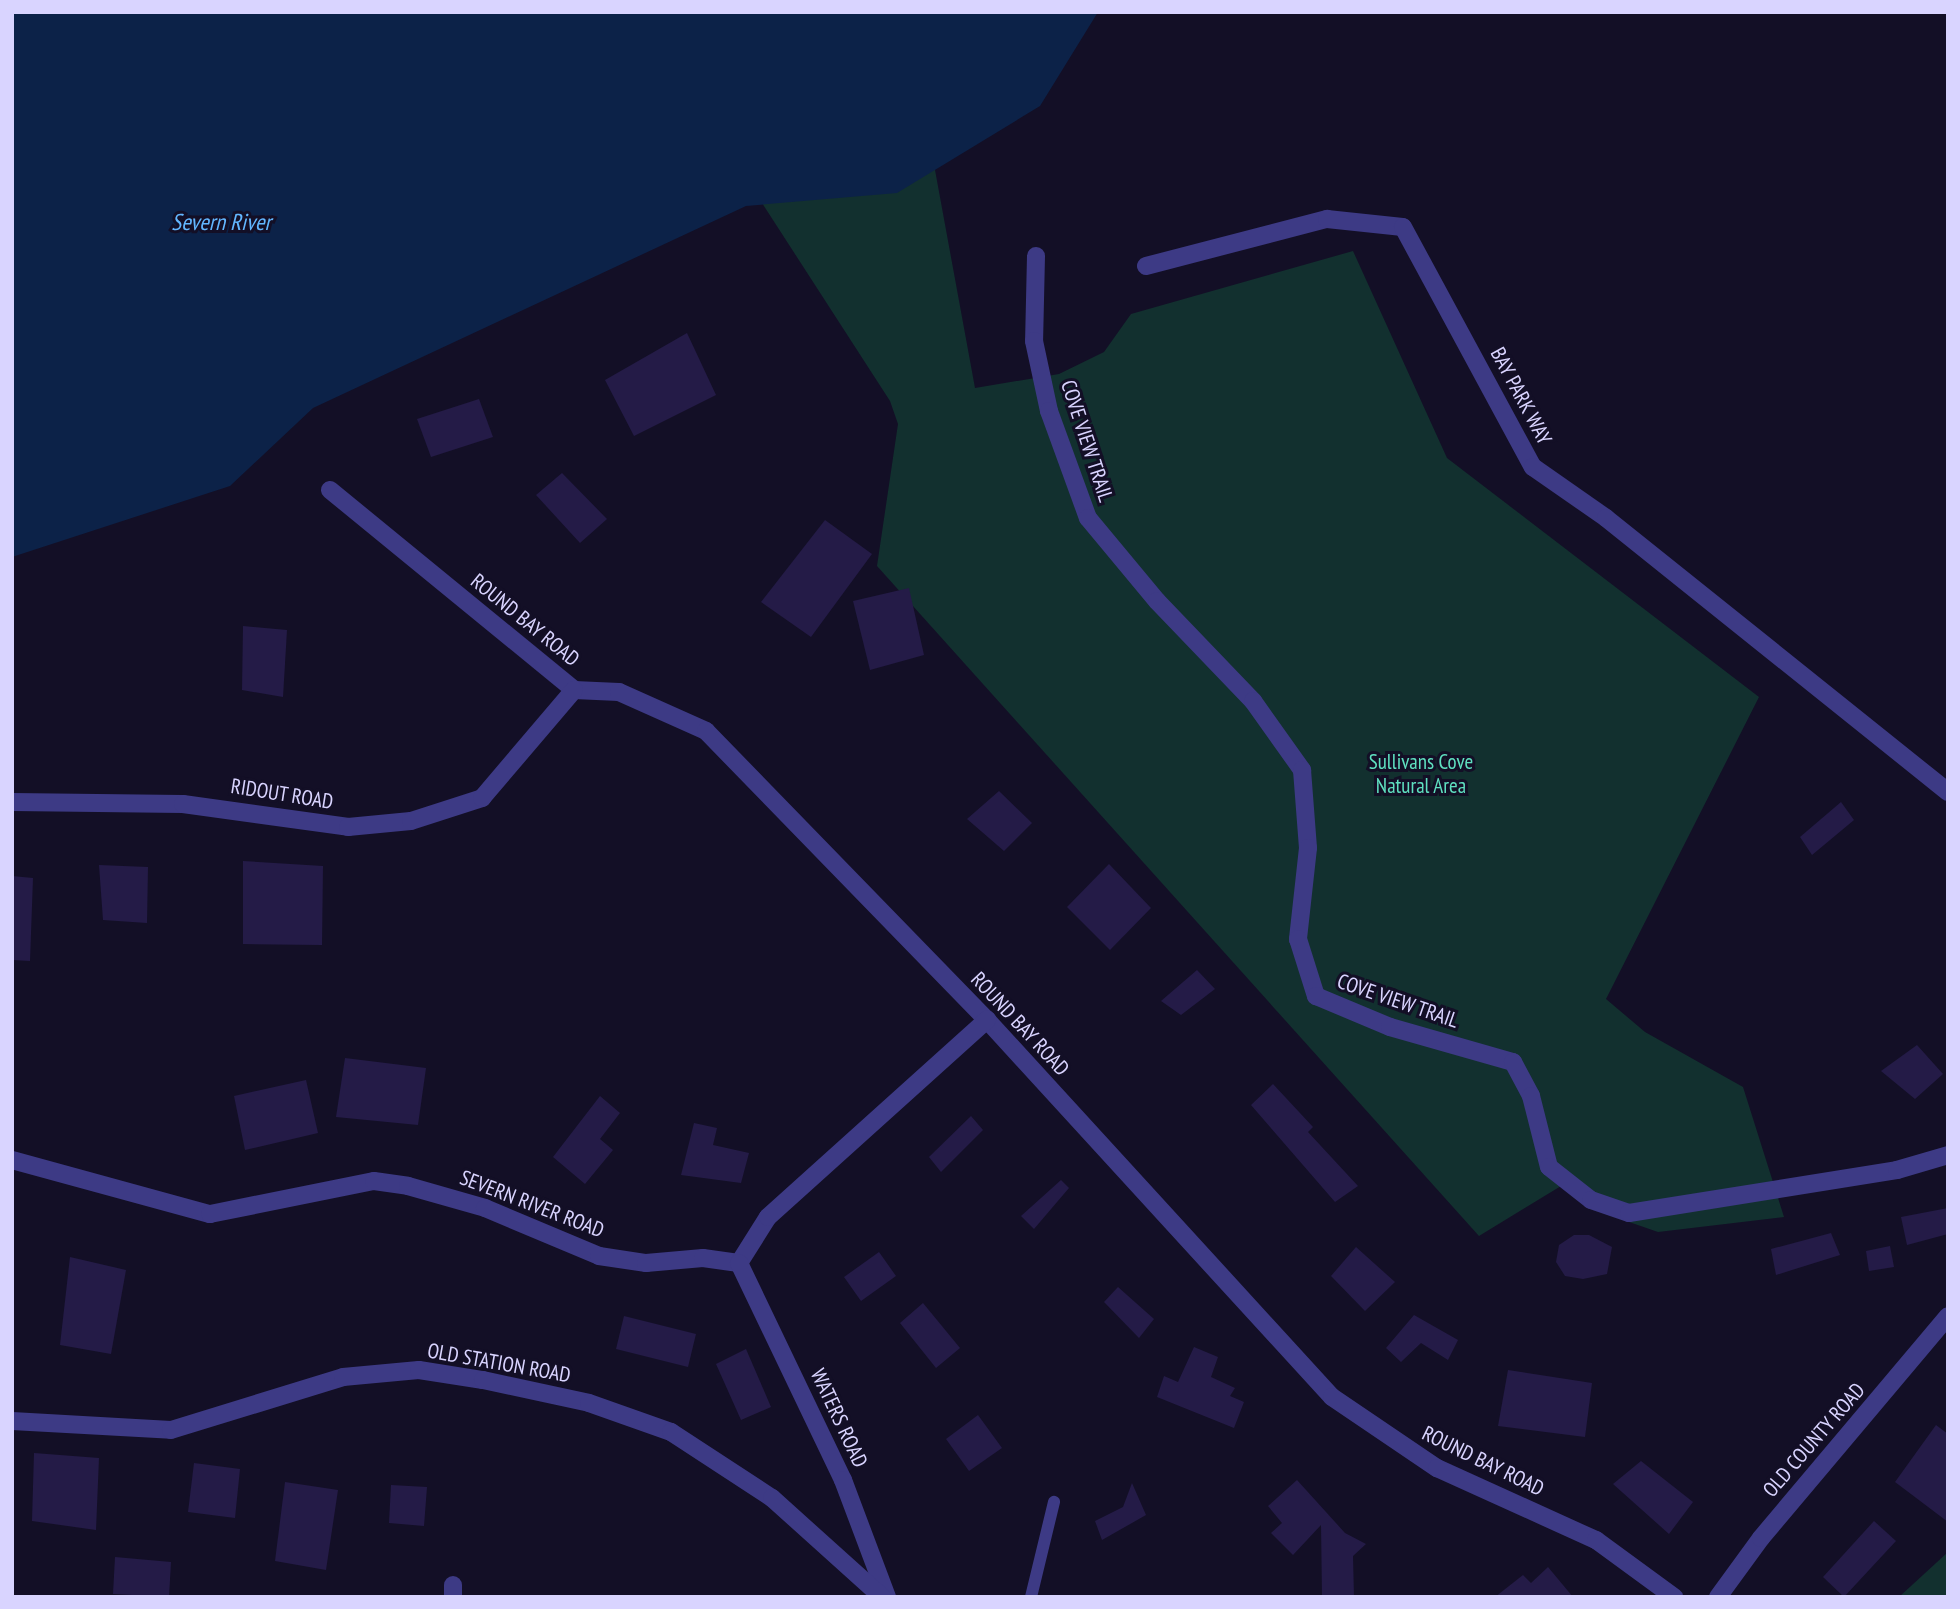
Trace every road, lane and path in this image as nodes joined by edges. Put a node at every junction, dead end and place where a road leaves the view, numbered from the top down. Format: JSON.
{"nodes":[{"id":1,"x":1036,"y":256,"type":"dead end"},
{"id":2,"x":1146,"y":267,"type":"dead end"},
{"id":3,"x":330,"y":490,"type":"dead end"},
{"id":4,"x":574,"y":690,"type":"junction"},
{"id":5,"x":1948,"y":792,"type":"edge"},
{"id":6,"x":12,"y":802,"type":"edge"},
{"id":7,"x":987,"y":1020,"type":"junction"},
{"id":8,"x":1948,"y":1155,"type":"edge"},
{"id":9,"x":12,"y":1160,"type":"edge"},
{"id":10,"x":739,"y":1263,"type":"junction"},
{"id":11,"x":1948,"y":1317,"type":"edge"},
{"id":12,"x":12,"y":1421,"type":"edge"},
{"id":13,"x":1054,"y":1502,"type":"dead end"},
{"id":14,"x":884,"y":1597,"type":"edge"},
{"id":15,"x":1031,"y":1597,"type":"edge"},
{"id":16,"x":1674,"y":1597,"type":"edge"},
{"id":17,"x":1718,"y":1597,"type":"edge"}],
"edges":[{"from":1,"to":8,"type":"street","name":"COVE VIEW TRAIL"},
{"from":2,"to":5,"type":"street","name":"BAY PARK WAY"},
{"from":3,"to":4,"type":"street","name":"ROUND BAY ROAD"},
{"from":4,"to":6,"type":"street","name":"RIDOUT ROAD"},
{"from":4,"to":7,"type":"street","name":"ROUND BAY ROAD"},
{"from":7,"to":10,"type":"street"},
{"from":7,"to":16,"type":"street","name":"ROUND BAY ROAD"},
{"from":9,"to":10,"type":"street","name":"SEVERN RIVER ROAD"},
{"from":10,"to":14,"type":"street","name":"WATERS ROAD"},
{"from":11,"to":17,"type":"street","name":"OLD COUNTY ROAD"},
{"from":12,"to":14,"type":"street","name":"OLD STATION ROAD"},
{"from":13,"to":15,"type":"lane"}]}
